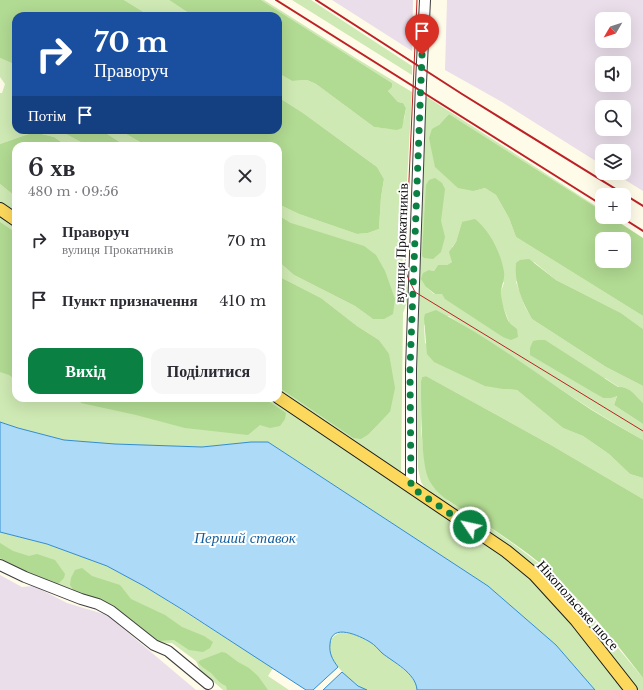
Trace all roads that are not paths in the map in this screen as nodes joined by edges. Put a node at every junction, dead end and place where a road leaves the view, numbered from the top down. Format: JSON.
{"nodes":[{"id":1,"x":425,"y":0,"type":"edge"},
{"id":2,"x":0,"y":209,"type":"edge"},
{"id":3,"x":12,"y":217,"type":"edge"},
{"id":4,"x":282,"y":400,"type":"edge"},
{"id":5,"x":411,"y":487,"type":"junction"},
{"id":6,"x":0,"y":565,"type":"edge"},
{"id":7,"x":208,"y":684,"type":"dead end"},
{"id":8,"x":631,"y":690,"type":"edge"}],
"edges":[{"from":1,"to":5,"type":"street","name":"вулиця Прокатників"},
{"from":2,"to":3,"type":"main road"},
{"from":4,"to":5,"type":"main road","name":"Нікопольське шосе"},
{"from":5,"to":8,"type":"main road","name":"Нікопольське шосе"},
{"from":6,"to":7,"type":"street"}]}
